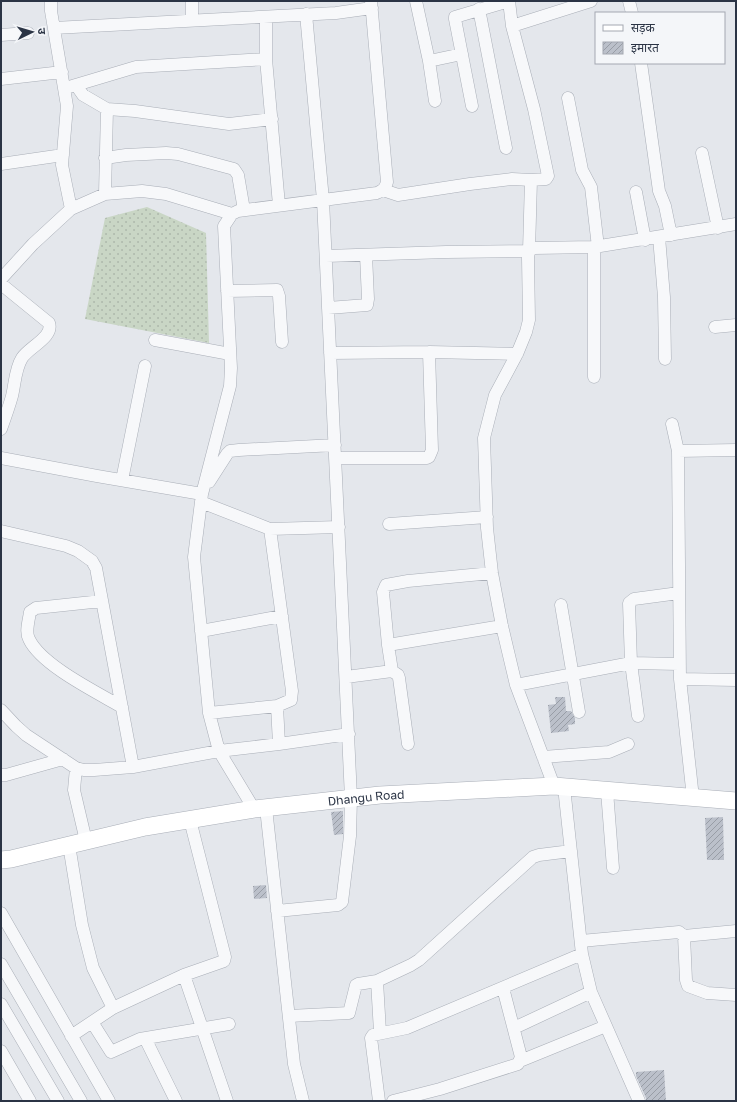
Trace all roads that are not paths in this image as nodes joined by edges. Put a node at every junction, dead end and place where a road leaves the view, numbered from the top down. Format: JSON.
{"nodes":[{"id":1,"x":51,"y":1,"type":"edge"},
{"id":2,"x":192,"y":1,"type":"edge"},
{"id":3,"x":416,"y":1,"type":"edge"},
{"id":4,"x":591,"y":1,"type":"edge"},
{"id":5,"x":629,"y":1,"type":"edge"},
{"id":6,"x":371,"y":5,"type":"edge"},
{"id":7,"x":557,"y":6,"type":"edge"},
{"id":8,"x":479,"y":9,"type":"junction"},
{"id":9,"x":632,"y":12,"type":"edge"},
{"id":10,"x":306,"y":14,"type":"junction"},
{"id":11,"x":266,"y":17,"type":"junction"},
{"id":12,"x":192,"y":20,"type":"junction"},
{"id":13,"x":512,"y":26,"type":"junction"},
{"id":14,"x":54,"y":28,"type":"junction"},
{"id":15,"x":28,"y":33,"type":"dead end"},
{"id":16,"x":1,"y":35,"type":"edge"},
{"id":17,"x":462,"y":54,"type":"junction"},
{"id":18,"x":266,"y":59,"type":"junction"},
{"id":19,"x":429,"y":61,"type":"junction"},
{"id":20,"x":641,"y":64,"type":"edge"},
{"id":21,"x":62,"y":72,"type":"junction"},
{"id":22,"x":1,"y":79,"type":"edge"},
{"id":23,"x":76,"y":84,"type":"junction"},
{"id":24,"x":64,"y":88,"type":"junction"},
{"id":25,"x":568,"y":98,"type":"dead end"},
{"id":26,"x":435,"y":101,"type":"dead end"},
{"id":27,"x":472,"y":106,"type":"dead end"},
{"id":28,"x":107,"y":109,"type":"junction"},
{"id":29,"x":272,"y":119,"type":"junction"},
{"id":30,"x":506,"y":148,"type":"dead end"},
{"id":31,"x":702,"y":154,"type":"dead end"},
{"id":32,"x":63,"y":155,"type":"junction"},
{"id":33,"x":105,"y":158,"type":"junction"},
{"id":34,"x":1,"y":164,"type":"edge"},
{"id":35,"x":531,"y":180,"type":"junction"},
{"id":36,"x":383,"y":190,"type":"junction"},
{"id":37,"x":636,"y":192,"type":"dead end"},
{"id":38,"x":105,"y":194,"type":"junction"},
{"id":39,"x":324,"y":200,"type":"junction"},
{"id":40,"x":279,"y":205,"type":"junction"},
{"id":41,"x":71,"y":209,"type":"junction"},
{"id":42,"x":244,"y":210,"type":"junction"},
{"id":43,"x":232,"y":214,"type":"junction"},
{"id":44,"x":736,"y":224,"type":"edge"},
{"id":45,"x":718,"y":228,"type":"junction"},
{"id":46,"x":665,"y":236,"type":"junction"},
{"id":47,"x":645,"y":240,"type":"junction"},
{"id":48,"x":596,"y":247,"type":"junction"},
{"id":49,"x":529,"y":251,"type":"junction"},
{"id":50,"x":366,"y":255,"type":"junction"},
{"id":51,"x":326,"y":256,"type":"junction"},
{"id":52,"x":1,"y":280,"type":"edge"},
{"id":53,"x":1,"y":284,"type":"edge"},
{"id":54,"x":227,"y":291,"type":"junction"},
{"id":55,"x":328,"y":308,"type":"junction"},
{"id":56,"x":736,"y":325,"type":"edge"},
{"id":57,"x":715,"y":327,"type":"dead end"},
{"id":58,"x":155,"y":340,"type":"dead end"},
{"id":59,"x":282,"y":342,"type":"dead end"},
{"id":60,"x":429,"y":352,"type":"junction"},
{"id":61,"x":330,"y":353,"type":"junction"},
{"id":62,"x":230,"y":354,"type":"junction"},
{"id":63,"x":518,"y":354,"type":"junction"},
{"id":64,"x":665,"y":359,"type":"dead end"},
{"id":65,"x":145,"y":366,"type":"dead end"},
{"id":66,"x":594,"y":377,"type":"dead end"},
{"id":67,"x":672,"y":424,"type":"dead end"},
{"id":68,"x":1,"y":429,"type":"edge"},
{"id":69,"x":335,"y":445,"type":"junction"},
{"id":70,"x":736,"y":450,"type":"edge"},
{"id":71,"x":678,"y":451,"type":"junction"},
{"id":72,"x":1,"y":458,"type":"edge"},
{"id":73,"x":336,"y":458,"type":"junction"},
{"id":74,"x":122,"y":480,"type":"junction"},
{"id":75,"x":201,"y":498,"type":"junction"},
{"id":76,"x":487,"y":517,"type":"junction"},
{"id":77,"x":389,"y":524,"type":"dead end"},
{"id":78,"x":339,"y":527,"type":"junction"},
{"id":79,"x":270,"y":528,"type":"junction"},
{"id":80,"x":1,"y":531,"type":"edge"},
{"id":81,"x":492,"y":573,"type":"junction"},
{"id":82,"x":679,"y":592,"type":"junction"},
{"id":83,"x":102,"y":601,"type":"junction"},
{"id":84,"x":561,"y":605,"type":"dead end"},
{"id":85,"x":282,"y":616,"type":"junction"},
{"id":86,"x":502,"y":626,"type":"junction"},
{"id":87,"x":201,"y":631,"type":"junction"},
{"id":88,"x":388,"y":645,"type":"junction"},
{"id":89,"x":632,"y":663,"type":"junction"},
{"id":90,"x":679,"y":664,"type":"junction"},
{"id":91,"x":392,"y":671,"type":"junction"},
{"id":92,"x":574,"y":674,"type":"junction"},
{"id":93,"x":346,"y":677,"type":"junction"},
{"id":94,"x":680,"y":679,"type":"junction"},
{"id":95,"x":736,"y":680,"type":"edge"},
{"id":96,"x":516,"y":685,"type":"junction"},
{"id":97,"x":277,"y":706,"type":"junction"},
{"id":98,"x":122,"y":707,"type":"junction"},
{"id":99,"x":1,"y":710,"type":"edge"},
{"id":100,"x":579,"y":712,"type":"dead end"},
{"id":101,"x":209,"y":713,"type":"junction"},
{"id":102,"x":638,"y":716,"type":"dead end"},
{"id":103,"x":348,"y":734,"type":"junction"},
{"id":104,"x":279,"y":744,"type":"junction"},
{"id":105,"x":408,"y":744,"type":"dead end"},
{"id":106,"x":628,"y":744,"type":"dead end"},
{"id":107,"x":219,"y":751,"type":"junction"},
{"id":108,"x":543,"y":757,"type":"junction"},
{"id":109,"x":63,"y":759,"type":"junction"},
{"id":110,"x":133,"y":767,"type":"junction"},
{"id":111,"x":76,"y":768,"type":"junction"},
{"id":112,"x":1,"y":775,"type":"edge"},
{"id":113,"x":559,"y":787,"type":"junction"},
{"id":114,"x":607,"y":790,"type":"junction"},
{"id":115,"x":351,"y":798,"type":"junction"},
{"id":116,"x":693,"y":798,"type":"junction"},
{"id":117,"x":736,"y":801,"type":"edge"},
{"id":118,"x":260,"y":808,"type":"junction"},
{"id":119,"x":190,"y":820,"type":"junction"},
{"id":120,"x":86,"y":841,"type":"junction"},
{"id":121,"x":69,"y":845,"type":"junction"},
{"id":122,"x":571,"y":851,"type":"junction"},
{"id":123,"x":1,"y":860,"type":"edge"},
{"id":124,"x":613,"y":868,"type":"dead end"},
{"id":125,"x":277,"y":910,"type":"junction"},
{"id":126,"x":1,"y":913,"type":"edge"},
{"id":127,"x":736,"y":931,"type":"edge"},
{"id":128,"x":684,"y":936,"type":"junction"},
{"id":129,"x":581,"y":941,"type":"junction"},
{"id":130,"x":582,"y":954,"type":"junction"},
{"id":131,"x":1,"y":964,"type":"edge"},
{"id":132,"x":184,"y":975,"type":"junction"},
{"id":133,"x":377,"y":981,"type":"junction"},
{"id":134,"x":503,"y":988,"type":"junction"},
{"id":135,"x":591,"y":992,"type":"junction"},
{"id":136,"x":736,"y":995,"type":"edge"},
{"id":137,"x":1,"y":1004,"type":"edge"},
{"id":138,"x":113,"y":1008,"type":"junction"},
{"id":139,"x":289,"y":1016,"type":"junction"},
{"id":140,"x":92,"y":1022,"type":"junction"},
{"id":141,"x":229,"y":1024,"type":"dead end"},
{"id":142,"x":606,"y":1026,"type":"junction"},
{"id":143,"x":514,"y":1028,"type":"junction"},
{"id":144,"x":202,"y":1029,"type":"junction"},
{"id":145,"x":380,"y":1032,"type":"junction"},
{"id":146,"x":71,"y":1036,"type":"junction"},
{"id":147,"x":145,"y":1038,"type":"junction"},
{"id":148,"x":1,"y":1051,"type":"edge"},
{"id":149,"x":520,"y":1060,"type":"junction"},
{"id":150,"x":399,"y":1100,"type":"edge"},
{"id":151,"x":30,"y":1101,"type":"edge"},
{"id":152,"x":58,"y":1101,"type":"edge"},
{"id":153,"x":81,"y":1101,"type":"edge"},
{"id":154,"x":109,"y":1101,"type":"edge"},
{"id":155,"x":176,"y":1101,"type":"edge"},
{"id":156,"x":227,"y":1101,"type":"edge"},
{"id":157,"x":303,"y":1101,"type":"edge"},
{"id":158,"x":379,"y":1101,"type":"edge"},
{"id":159,"x":639,"y":1101,"type":"edge"}],
"edges":[{"from":1,"to":14,"type":"street"},
{"from":2,"to":12,"type":"street"},
{"from":3,"to":19,"type":"street"},
{"from":4,"to":7,"type":"street"},
{"from":5,"to":9,"type":"street"},
{"from":6,"to":10,"type":"street"},
{"from":6,"to":36,"type":"street"},
{"from":7,"to":13,"type":"street"},
{"from":8,"to":13,"type":"street"},
{"from":8,"to":17,"type":"street"},
{"from":8,"to":30,"type":"street"},
{"from":10,"to":11,"type":"street"},
{"from":10,"to":39,"type":"street"},
{"from":11,"to":12,"type":"street"},
{"from":11,"to":18,"type":"street"},
{"from":12,"to":14,"type":"street"},
{"from":13,"to":35,"type":"street"},
{"from":14,"to":21,"type":"street"},
{"from":15,"to":16,"type":"street"},
{"from":17,"to":19,"type":"street"},
{"from":17,"to":27,"type":"street"},
{"from":18,"to":23,"type":"street"},
{"from":18,"to":29,"type":"street"},
{"from":19,"to":26,"type":"street"},
{"from":20,"to":46,"type":"street"},
{"from":21,"to":22,"type":"street"},
{"from":21,"to":24,"type":"street"},
{"from":23,"to":24,"type":"street"},
{"from":23,"to":28,"type":"street"},
{"from":24,"to":32,"type":"street"},
{"from":25,"to":48,"type":"street"},
{"from":28,"to":29,"type":"street"},
{"from":28,"to":33,"type":"street"},
{"from":29,"to":40,"type":"street"},
{"from":31,"to":45,"type":"street"},
{"from":32,"to":34,"type":"street"},
{"from":32,"to":41,"type":"street"},
{"from":33,"to":38,"type":"street"},
{"from":33,"to":42,"type":"street"},
{"from":35,"to":36,"type":"street"},
{"from":35,"to":49,"type":"street"},
{"from":36,"to":39,"type":"street"},
{"from":37,"to":47,"type":"street"},
{"from":38,"to":41,"type":"street"},
{"from":38,"to":43,"type":"street"},
{"from":39,"to":40,"type":"street"},
{"from":39,"to":51,"type":"street"},
{"from":40,"to":42,"type":"street"},
{"from":41,"to":52,"type":"street"},
{"from":42,"to":43,"type":"street"},
{"from":43,"to":54,"type":"street"},
{"from":44,"to":45,"type":"street"},
{"from":45,"to":46,"type":"street"},
{"from":46,"to":47,"type":"street"},
{"from":46,"to":64,"type":"street"},
{"from":47,"to":48,"type":"street"},
{"from":48,"to":49,"type":"street"},
{"from":48,"to":66,"type":"street"},
{"from":49,"to":50,"type":"street"},
{"from":49,"to":63,"type":"street"},
{"from":50,"to":51,"type":"street"},
{"from":50,"to":55,"type":"street"},
{"from":51,"to":55,"type":"street"},
{"from":53,"to":68,"type":"street"},
{"from":54,"to":59,"type":"street"},
{"from":54,"to":62,"type":"street"},
{"from":55,"to":61,"type":"street"},
{"from":56,"to":57,"type":"street"},
{"from":58,"to":62,"type":"street"},
{"from":60,"to":61,"type":"street"},
{"from":60,"to":63,"type":"street"},
{"from":60,"to":73,"type":"street"},
{"from":61,"to":69,"type":"street"},
{"from":62,"to":75,"type":"street"},
{"from":63,"to":76,"type":"street"},
{"from":65,"to":74,"type":"street"},
{"from":67,"to":71,"type":"street"},
{"from":69,"to":73,"type":"street"},
{"from":69,"to":75,"type":"street"},
{"from":70,"to":71,"type":"street"},
{"from":71,"to":82,"type":"street"},
{"from":72,"to":74,"type":"street"},
{"from":73,"to":78,"type":"street"},
{"from":74,"to":75,"type":"street"},
{"from":75,"to":79,"type":"street"},
{"from":75,"to":87,"type":"street"},
{"from":76,"to":77,"type":"street"},
{"from":76,"to":81,"type":"street"},
{"from":78,"to":79,"type":"street"},
{"from":78,"to":93,"type":"street"},
{"from":79,"to":85,"type":"street"},
{"from":80,"to":83,"type":"street"},
{"from":81,"to":86,"type":"street"},
{"from":81,"to":88,"type":"street"},
{"from":82,"to":89,"type":"street"},
{"from":82,"to":90,"type":"street"},
{"from":83,"to":98,"type":"street"},
{"from":83,"to":98,"type":"street"},
{"from":84,"to":92,"type":"street"},
{"from":85,"to":87,"type":"street"},
{"from":85,"to":97,"type":"street"},
{"from":86,"to":88,"type":"street"},
{"from":86,"to":96,"type":"street"},
{"from":87,"to":101,"type":"street"},
{"from":88,"to":91,"type":"street"},
{"from":89,"to":90,"type":"street"},
{"from":89,"to":92,"type":"street"},
{"from":89,"to":102,"type":"street"},
{"from":90,"to":94,"type":"street"},
{"from":91,"to":93,"type":"street"},
{"from":91,"to":105,"type":"street"},
{"from":92,"to":96,"type":"street"},
{"from":92,"to":100,"type":"street"},
{"from":93,"to":103,"type":"street"},
{"from":94,"to":95,"type":"street"},
{"from":94,"to":116,"type":"street"},
{"from":96,"to":108,"type":"street"},
{"from":97,"to":101,"type":"street"},
{"from":97,"to":104,"type":"street"},
{"from":98,"to":110,"type":"street"},
{"from":99,"to":109,"type":"street"},
{"from":101,"to":107,"type":"street"},
{"from":103,"to":104,"type":"street"},
{"from":103,"to":115,"type":"street"},
{"from":104,"to":107,"type":"street"},
{"from":106,"to":108,"type":"street"},
{"from":107,"to":110,"type":"street"},
{"from":107,"to":118,"type":"street"},
{"from":108,"to":113,"type":"street"},
{"from":109,"to":111,"type":"street"},
{"from":109,"to":112,"type":"street"},
{"from":110,"to":111,"type":"street"},
{"from":111,"to":120,"type":"street"},
{"from":113,"to":114,"type":"street","name":"Dhangu Road"},
{"from":113,"to":115,"type":"street","name":"Dhangu Road"},
{"from":113,"to":122,"type":"street"},
{"from":114,"to":116,"type":"street","name":"Dhangu Road"},
{"from":114,"to":124,"type":"street"},
{"from":115,"to":118,"type":"street","name":"Dhangu Road"},
{"from":115,"to":125,"type":"street"},
{"from":116,"to":117,"type":"street","name":"Dhangu Road"},
{"from":118,"to":119,"type":"street","name":"Dhangu Road"},
{"from":118,"to":125,"type":"street"},
{"from":119,"to":120,"type":"street","name":"Dhangu Road"},
{"from":119,"to":132,"type":"street"},
{"from":120,"to":121,"type":"street","name":"Dhangu Road"},
{"from":121,"to":123,"type":"street","name":"Dhangu Road"},
{"from":121,"to":138,"type":"street"},
{"from":122,"to":129,"type":"street"},
{"from":122,"to":133,"type":"street"},
{"from":125,"to":139,"type":"street"},
{"from":126,"to":146,"type":"street"},
{"from":127,"to":128,"type":"street"},
{"from":128,"to":129,"type":"street"},
{"from":128,"to":136,"type":"street"},
{"from":129,"to":130,"type":"street"},
{"from":130,"to":134,"type":"street"},
{"from":130,"to":135,"type":"street"},
{"from":131,"to":153,"type":"street"},
{"from":132,"to":138,"type":"street"},
{"from":132,"to":144,"type":"street"},
{"from":133,"to":139,"type":"street"},
{"from":133,"to":145,"type":"street"},
{"from":134,"to":143,"type":"street"},
{"from":134,"to":145,"type":"street"},
{"from":135,"to":142,"type":"street"},
{"from":135,"to":143,"type":"street"},
{"from":137,"to":152,"type":"street"},
{"from":138,"to":140,"type":"street"},
{"from":139,"to":157,"type":"street"},
{"from":140,"to":146,"type":"street"},
{"from":140,"to":147,"type":"street"},
{"from":141,"to":144,"type":"street"},
{"from":142,"to":149,"type":"street"},
{"from":142,"to":159,"type":"street"},
{"from":143,"to":149,"type":"street"},
{"from":144,"to":147,"type":"street"},
{"from":144,"to":156,"type":"street"},
{"from":145,"to":158,"type":"street"},
{"from":146,"to":154,"type":"street"},
{"from":147,"to":155,"type":"street"},
{"from":148,"to":151,"type":"street"},
{"from":149,"to":150,"type":"street"}]}
